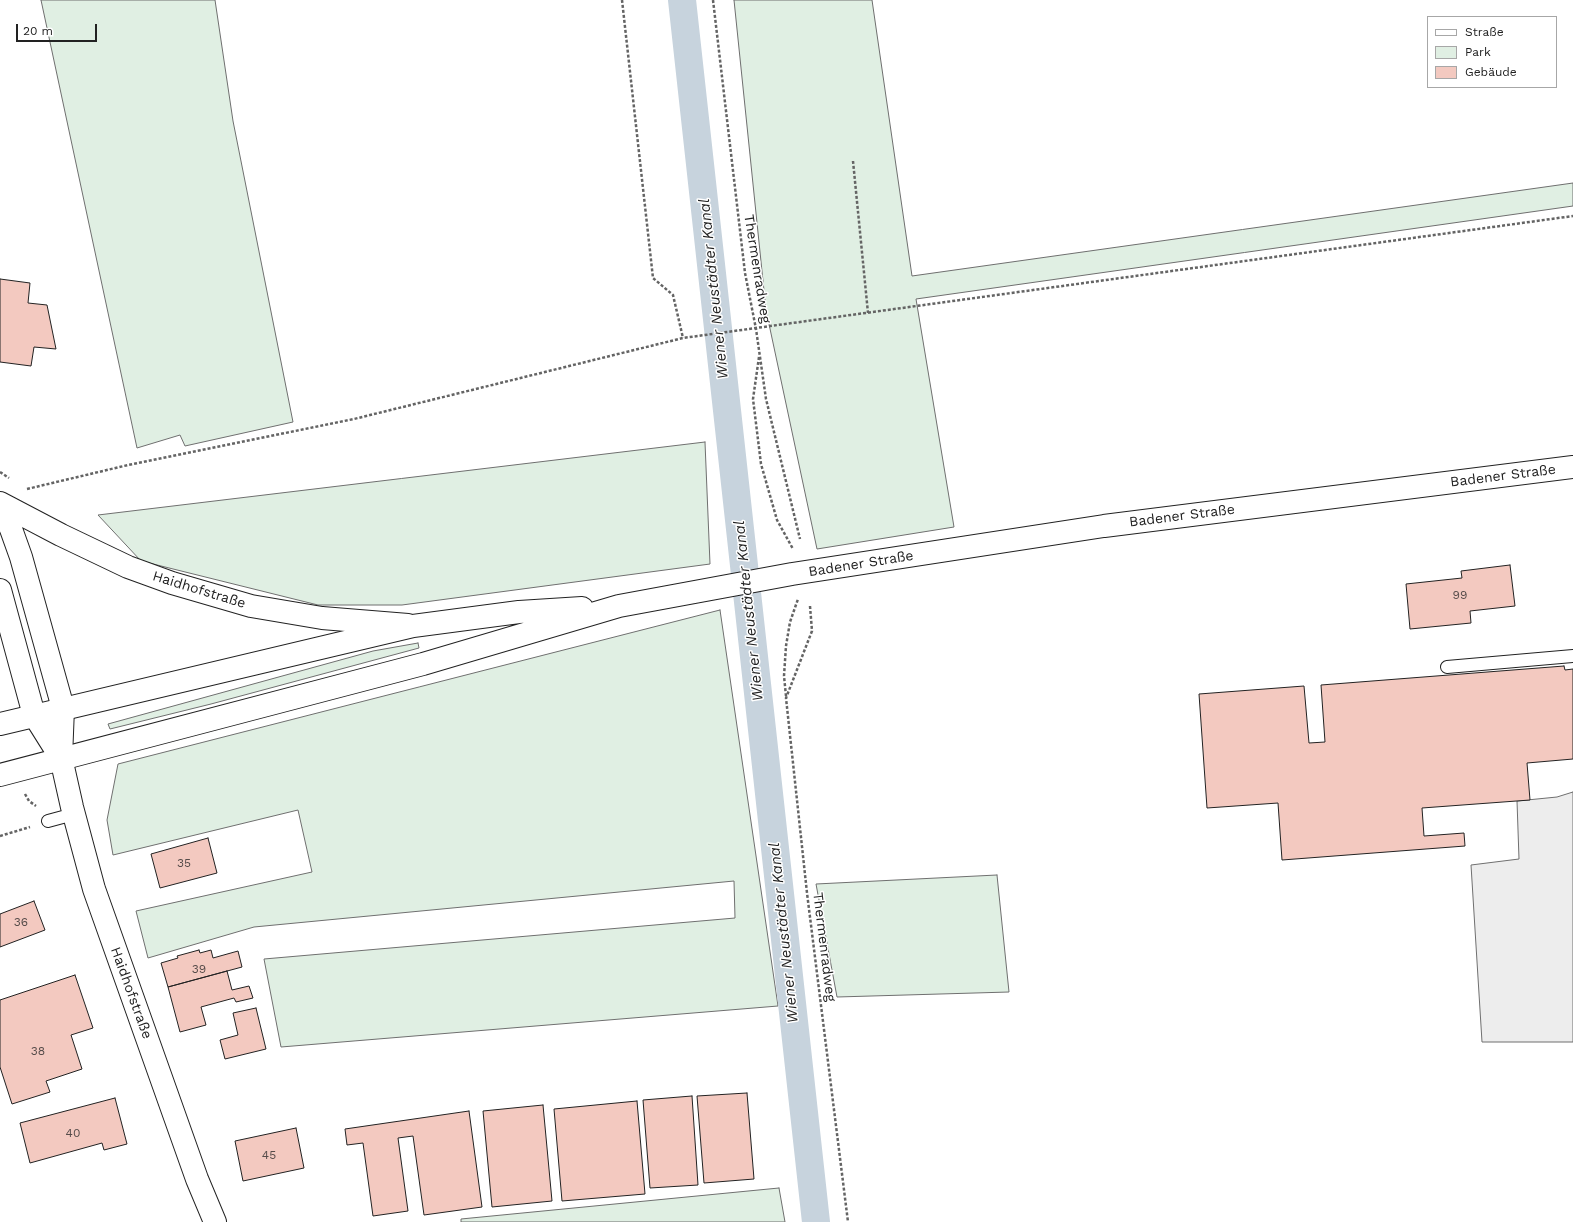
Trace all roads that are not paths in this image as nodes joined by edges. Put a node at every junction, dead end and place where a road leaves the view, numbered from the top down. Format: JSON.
{"nodes":[{"id":1,"x":1573,"y":467,"type":"edge"},
{"id":2,"x":0,"y":503,"type":"edge"},
{"id":3,"x":0,"y":507,"type":"edge"},
{"id":4,"x":2,"y":595,"type":"edge"},
{"id":5,"x":619,"y":606,"type":"junction"},
{"id":6,"x":413,"y":626,"type":"junction"},
{"id":7,"x":0,"y":643,"type":"edge"},
{"id":8,"x":1573,"y":656,"type":"edge"},
{"id":9,"x":1447,"y":667,"type":"dead end"},
{"id":10,"x":63,"y":708,"type":"junction"},
{"id":11,"x":34,"y":715,"type":"junction"},
{"id":12,"x":0,"y":724,"type":"edge"},
{"id":13,"x":61,"y":758,"type":"junction"},
{"id":14,"x":0,"y":775,"type":"edge"},
{"id":15,"x":74,"y":814,"type":"junction"},
{"id":16,"x":48,"y":821,"type":"road end"},
{"id":17,"x":215,"y":1222,"type":"edge"}],
"edges":[{"from":1,"to":5,"type":"main road","name":"Badener Straße"},
{"from":2,"to":6,"type":"main road","name":"Haidhofstraße"},
{"from":3,"to":10,"type":"main road","name":"Haidhofstraße"},
{"from":4,"to":7,"type":"main road","name":"Haidhofstraße"},
{"from":4,"to":11,"type":"main road","name":"Haidhofstraße"},
{"from":5,"to":6,"type":"main road"},
{"from":5,"to":13,"type":"main road"},
{"from":6,"to":10,"type":"main road"},
{"from":8,"to":9,"type":"lane"},
{"from":10,"to":11,"type":"main road"},
{"from":10,"to":13,"type":"main road","name":"Haidhofstraße"},
{"from":11,"to":12,"type":"main road"},
{"from":11,"to":13,"type":"main road","name":"Haidhofstraße"},
{"from":13,"to":14,"type":"main road"},
{"from":13,"to":15,"type":"main road","name":"Haidhofstraße"},
{"from":15,"to":16,"type":"lane"},
{"from":15,"to":17,"type":"main road","name":"Haidhofstraße"}]}
